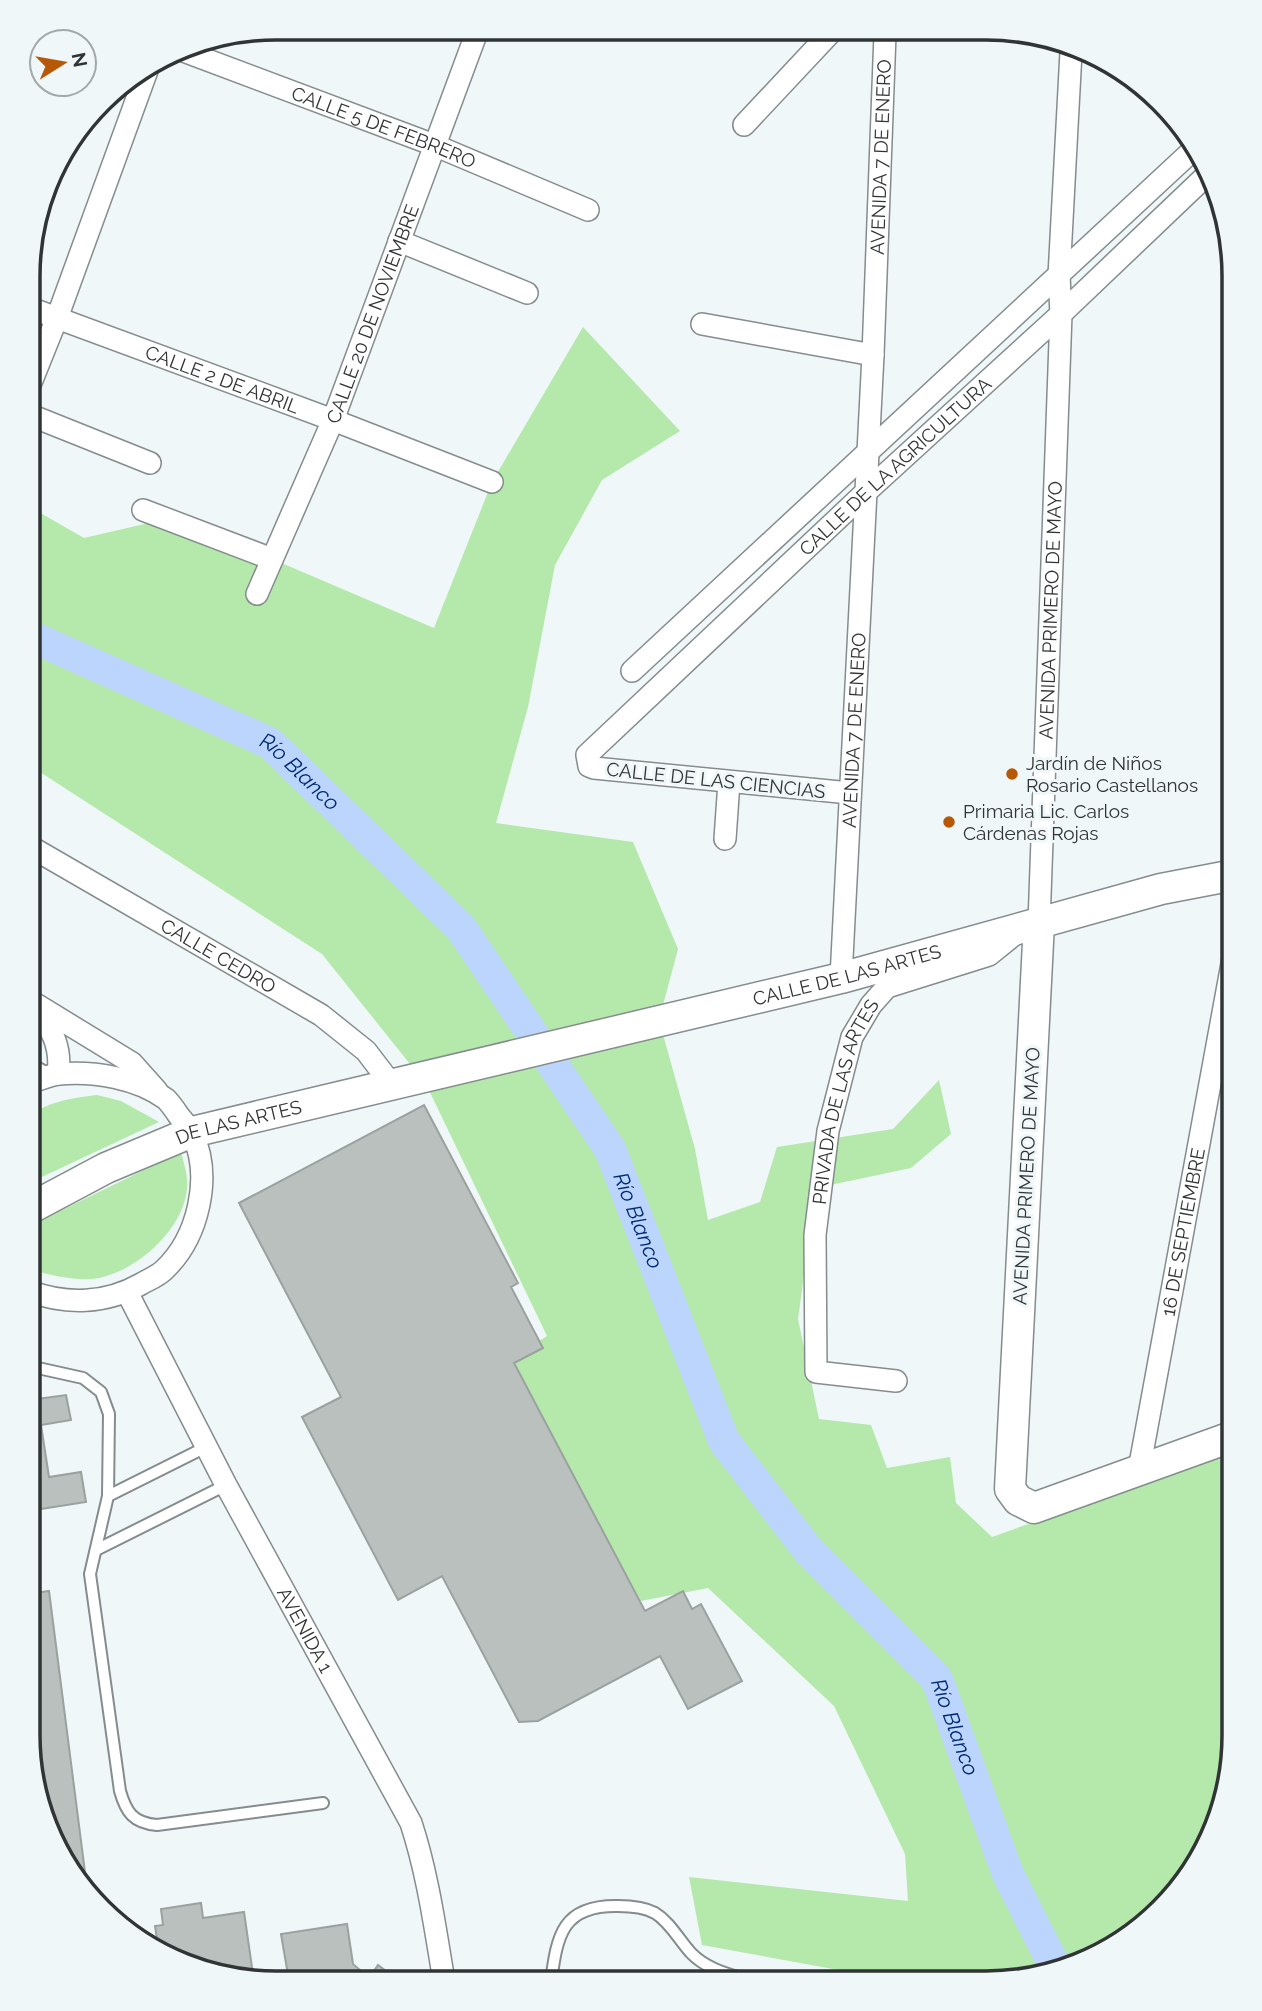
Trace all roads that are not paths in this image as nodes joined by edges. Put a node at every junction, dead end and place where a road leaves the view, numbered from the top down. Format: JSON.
{"nodes":[{"id":1,"x":474,"y":40,"type":"edge"},
{"id":2,"x":825,"y":40,"type":"edge"},
{"id":3,"x":885,"y":40,"type":"edge"},
{"id":4,"x":195,"y":55,"type":"edge"},
{"id":5,"x":1071,"y":56,"type":"edge"},
{"id":6,"x":143,"y":82,"type":"edge"},
{"id":7,"x":744,"y":125,"type":"dead end"},
{"id":8,"x":434,"y":145,"type":"junction"},
{"id":9,"x":1188,"y":155,"type":"edge"},
{"id":10,"x":1201,"y":180,"type":"edge"},
{"id":11,"x":588,"y":211,"type":"dead end"},
{"id":12,"x":399,"y":241,"type":"junction"},
{"id":13,"x":527,"y":293,"type":"dead end"},
{"id":14,"x":1060,"y":294,"type":"junction"},
{"id":15,"x":40,"y":312,"type":"edge"},
{"id":16,"x":57,"y":318,"type":"junction"},
{"id":17,"x":702,"y":324,"type":"dead end"},
{"id":18,"x":873,"y":355,"type":"junction"},
{"id":19,"x":40,"y":360,"type":"edge"},
{"id":20,"x":40,"y":419,"type":"edge"},
{"id":21,"x":333,"y":420,"type":"junction"},
{"id":22,"x":150,"y":463,"type":"dead end"},
{"id":23,"x":867,"y":473,"type":"junction"},
{"id":24,"x":492,"y":482,"type":"dead end"},
{"id":25,"x":143,"y":510,"type":"dead end"},
{"id":26,"x":272,"y":559,"type":"junction"},
{"id":27,"x":257,"y":594,"type":"dead end"},
{"id":28,"x":632,"y":671,"type":"dead end"},
{"id":29,"x":587,"y":760,"type":"joint"},
{"id":30,"x":729,"y":782,"type":"junction"},
{"id":31,"x":850,"y":793,"type":"junction"},
{"id":32,"x":725,"y":839,"type":"dead end"},
{"id":33,"x":40,"y":852,"type":"edge"},
{"id":34,"x":1222,"y":877,"type":"edge"},
{"id":35,"x":1031,"y":925,"type":"junction"},
{"id":36,"x":841,"y":978,"type":"junction"},
{"id":37,"x":40,"y":1007,"type":"edge"},
{"id":38,"x":40,"y":1015,"type":"edge"},
{"id":39,"x":1221,"y":1021,"type":"edge"},
{"id":40,"x":40,"y":1068,"type":"edge"},
{"id":41,"x":458,"y":1069,"type":"joint"},
{"id":42,"x":55,"y":1075,"type":"junction"},
{"id":43,"x":40,"y":1080,"type":"edge"},
{"id":44,"x":392,"y":1085,"type":"junction"},
{"id":45,"x":160,"y":1096,"type":"junction"},
{"id":46,"x":192,"y":1132,"type":"junction"},
{"id":47,"x":40,"y":1203,"type":"edge"},
{"id":48,"x":127,"y":1292,"type":"junction"},
{"id":49,"x":40,"y":1294,"type":"edge"},
{"id":50,"x":40,"y":1368,"type":"edge"},
{"id":51,"x":896,"y":1381,"type":"dead end"},
{"id":52,"x":1221,"y":1441,"type":"edge"},
{"id":53,"x":205,"y":1447,"type":"junction"},
{"id":54,"x":1139,"y":1470,"type":"junction"},
{"id":55,"x":226,"y":1485,"type":"junction"},
{"id":56,"x":108,"y":1496,"type":"junction"},
{"id":57,"x":96,"y":1550,"type":"junction"},
{"id":58,"x":323,"y":1803,"type":"dead end"},
{"id":59,"x":442,"y":1971,"type":"edge"},
{"id":60,"x":552,"y":1971,"type":"edge"},
{"id":61,"x":722,"y":1971,"type":"edge"}],
"edges":[{"from":1,"to":8,"type":"street","name":"CALLE 20 DE NOVIEMBRE"},
{"from":2,"to":7,"type":"street"},
{"from":3,"to":18,"type":"street","name":"AVENIDA 7 DE ENERO"},
{"from":4,"to":8,"type":"street","name":"CALLE 5 DE FEBRERO"},
{"from":5,"to":14,"type":"street","name":"AVENIDA PRIMERO DE MAYO"},
{"from":6,"to":16,"type":"street"},
{"from":8,"to":11,"type":"street","name":"CALLE 5 DE FEBRERO"},
{"from":8,"to":12,"type":"street","name":"CALLE 20 DE NOVIEMBRE"},
{"from":9,"to":14,"type":"street","name":"CALLE DE LA AGRICULTURA"},
{"from":10,"to":14,"type":"street","name":"CALLE DE LA AGRICULTURA"},
{"from":12,"to":13,"type":"street"},
{"from":12,"to":21,"type":"street","name":"CALLE 20 DE NOVIEMBRE"},
{"from":14,"to":23,"type":"street","name":"CALLE DE LA AGRICULTURA"},
{"from":14,"to":23,"type":"street","name":"CALLE DE LA AGRICULTURA"},
{"from":14,"to":35,"type":"street","name":"AVENIDA PRIMERO DE MAYO"},
{"from":15,"to":16,"type":"street","name":"CALLE 2 DE ABRIL"},
{"from":16,"to":19,"type":"street"},
{"from":16,"to":21,"type":"street","name":"CALLE 2 DE ABRIL"},
{"from":17,"to":18,"type":"street"},
{"from":18,"to":23,"type":"street","name":"AVENIDA 7 DE ENERO"},
{"from":20,"to":22,"type":"street"},
{"from":21,"to":24,"type":"street","name":"CALLE 2 DE ABRIL"},
{"from":21,"to":26,"type":"street","name":"CALLE 20 DE NOVIEMBRE"},
{"from":23,"to":28,"type":"street","name":"CALLE DE LA AGRICULTURA"},
{"from":23,"to":29,"type":"street","name":"CALLE DE LA AGRICULTURA"},
{"from":23,"to":31,"type":"street","name":"AVENIDA 7 DE ENERO"},
{"from":25,"to":26,"type":"street"},
{"from":26,"to":27,"type":"street","name":"CALLE 20 DE NOVIEMBRE"},
{"from":29,"to":30,"type":"street","name":"CALLE DE LAS CIENCIAS"},
{"from":30,"to":31,"type":"street","name":"CALLE DE LAS CIENCIAS"},
{"from":30,"to":32,"type":"street"},
{"from":31,"to":36,"type":"street","name":"AVENIDA 7 DE ENERO"},
{"from":33,"to":44,"type":"street","name":"CALLE CEDRO"},
{"from":34,"to":35,"type":"street","name":"CALLE DE LAS ARTES"},
{"from":35,"to":36,"type":"street","name":"CALLE DE LAS ARTES"},
{"from":35,"to":51,"type":"street","name":"PRIVADA DE LAS ARTES"},
{"from":35,"to":54,"type":"street","name":"AVENIDA PRIMERO DE MAYO"},
{"from":36,"to":41,"type":"street","name":"CALLE DE LAS ARTES"},
{"from":37,"to":45,"type":"street"},
{"from":38,"to":42,"type":"street"},
{"from":39,"to":54,"type":"street","name":"16 DE SEPTIEMBRE"},
{"from":40,"to":42,"type":"lane"},
{"from":41,"to":44,"type":"street","name":"DE LAS ARTES"},
{"from":42,"to":43,"type":"street"},
{"from":42,"to":45,"type":"street"},
{"from":44,"to":46,"type":"street","name":"DE LAS ARTES"},
{"from":45,"to":46,"type":"street"},
{"from":46,"to":47,"type":"street","name":"DE LAS ARTES"},
{"from":46,"to":48,"type":"street"},
{"from":48,"to":49,"type":"street"},
{"from":48,"to":53,"type":"street","name":"AVENIDA 1"},
{"from":50,"to":56,"type":"lane"},
{"from":52,"to":54,"type":"street"},
{"from":53,"to":55,"type":"street","name":"AVENIDA 1"},
{"from":53,"to":56,"type":"lane"},
{"from":55,"to":57,"type":"lane"},
{"from":55,"to":59,"type":"street","name":"AVENIDA 1"},
{"from":56,"to":57,"type":"lane"},
{"from":57,"to":58,"type":"lane"},
{"from":60,"to":61,"type":"lane"}]}
